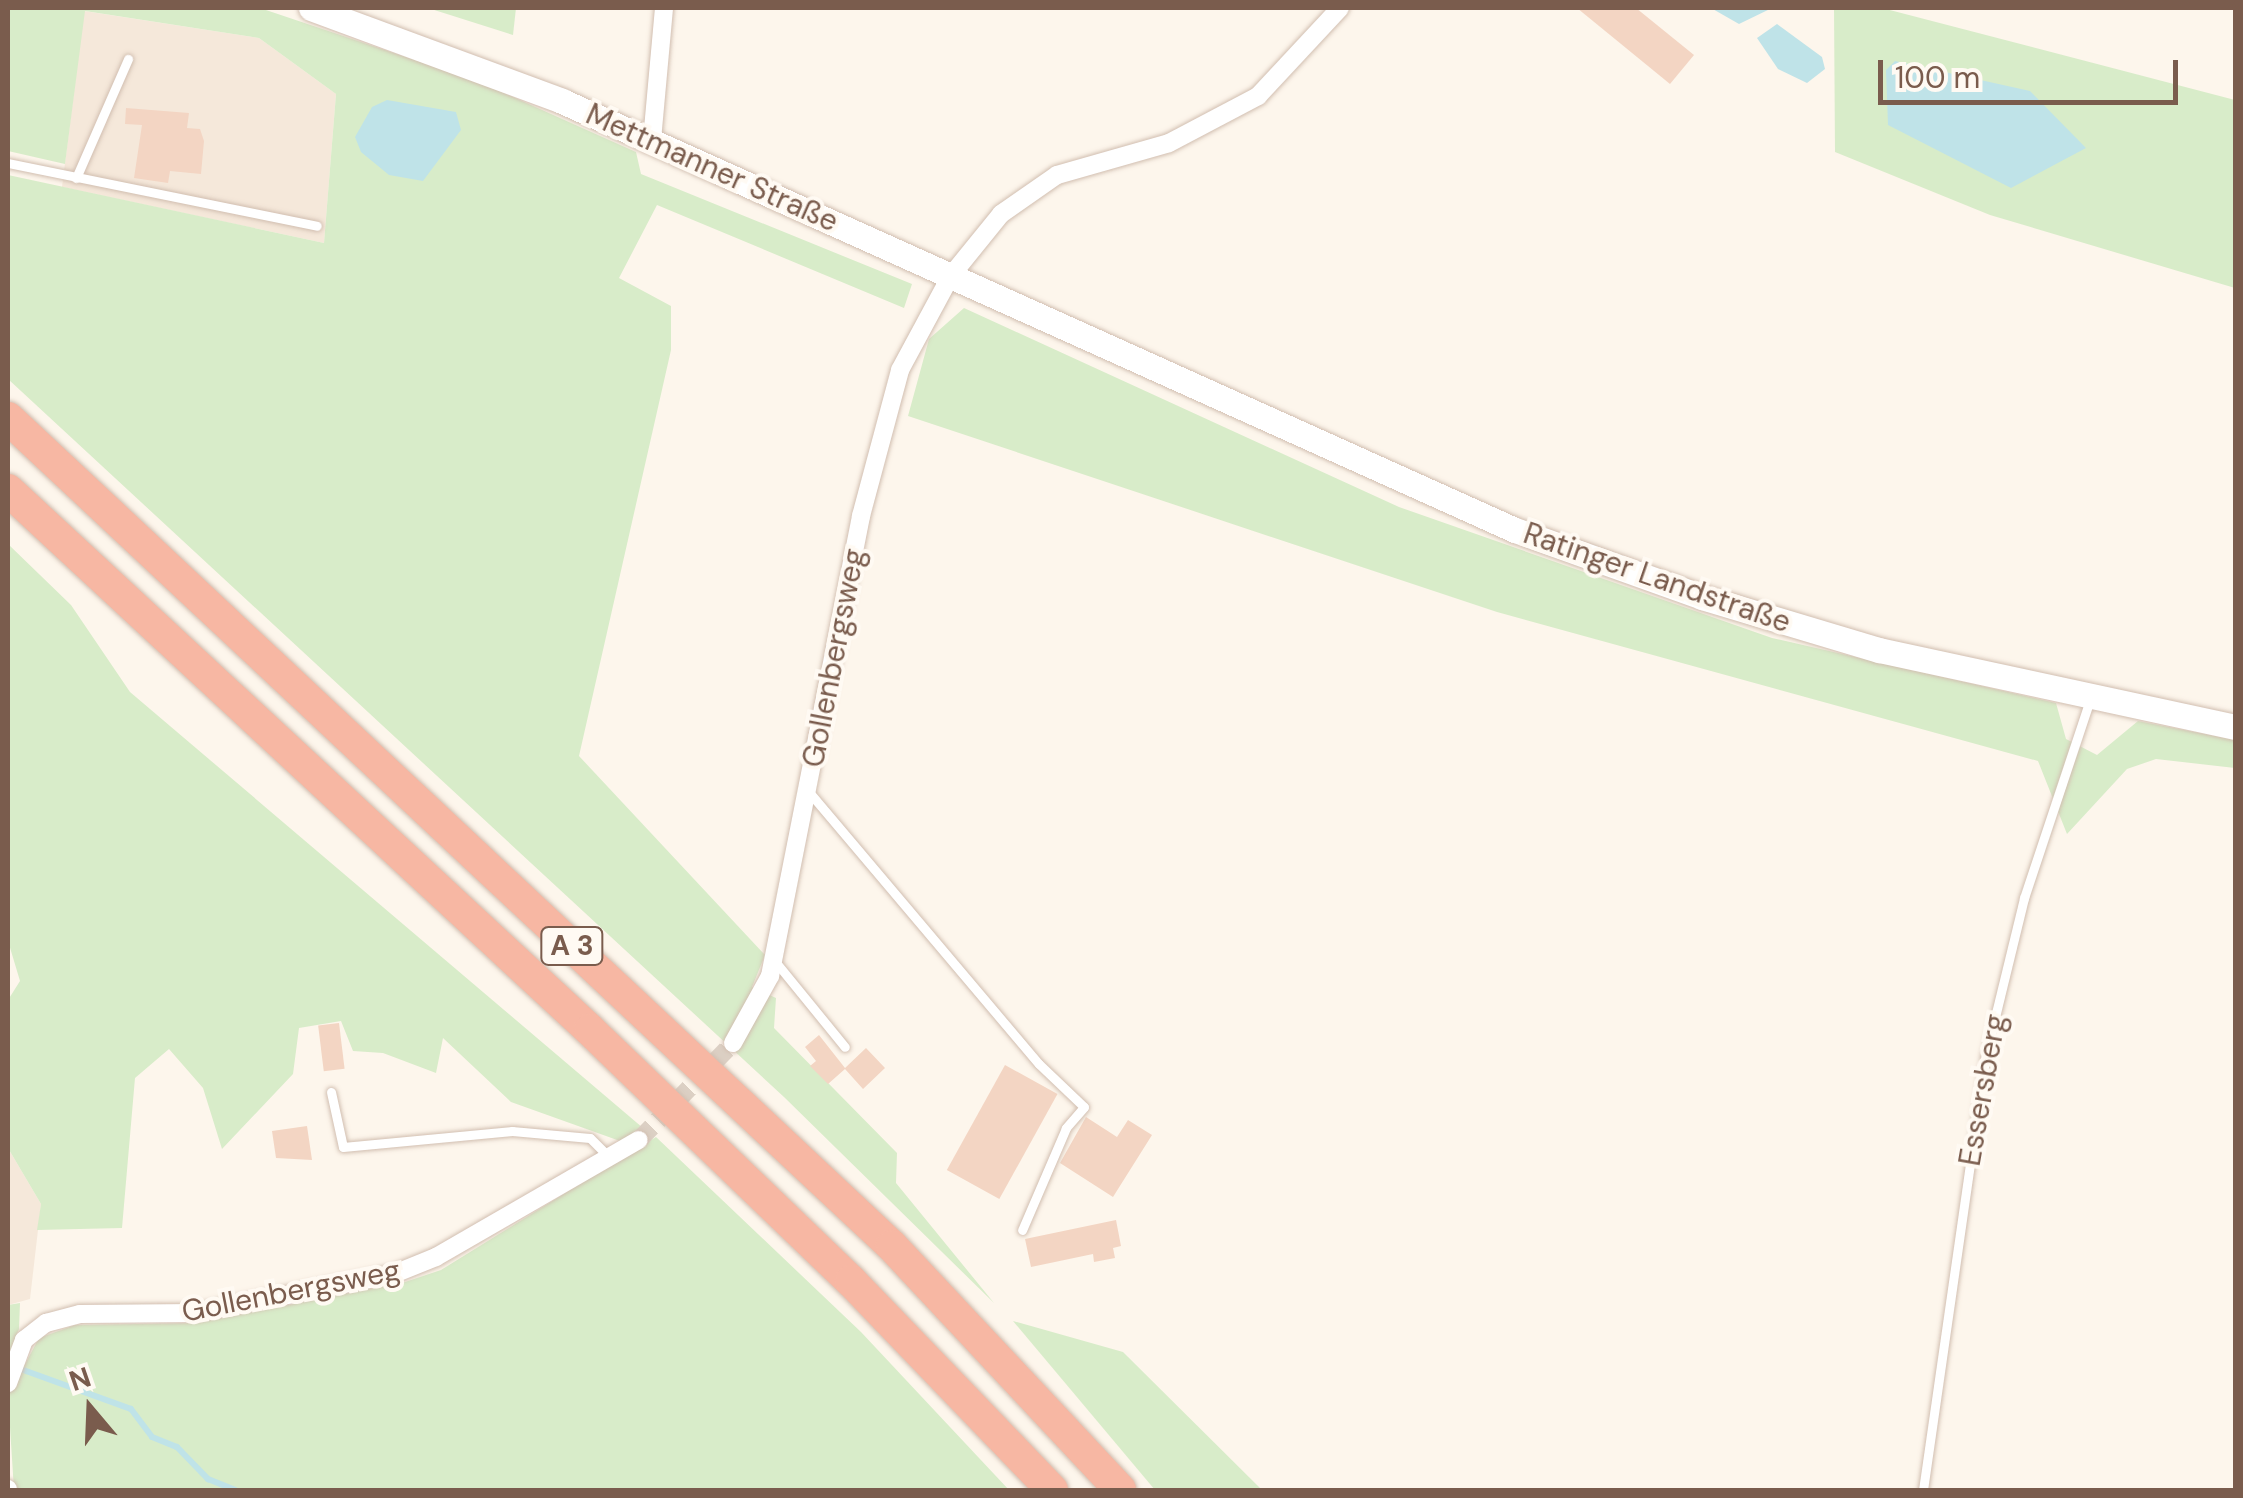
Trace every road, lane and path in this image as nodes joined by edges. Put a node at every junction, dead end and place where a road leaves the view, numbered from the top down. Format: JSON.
{"nodes":[{"id":1,"x":311,"y":8,"type":"edge"},
{"id":2,"x":664,"y":8,"type":"edge"},
{"id":3,"x":1340,"y":8,"type":"edge"},
{"id":4,"x":128,"y":59,"type":"dead end"},
{"id":5,"x":652,"y":140,"type":"junction"},
{"id":6,"x":8,"y":164,"type":"edge"},
{"id":7,"x":76,"y":178,"type":"junction"},
{"id":8,"x":317,"y":226,"type":"dead end"},
{"id":9,"x":950,"y":277,"type":"junction"},
{"id":10,"x":1106,"y":348,"type":"joint"},
{"id":11,"x":8,"y":418,"type":"edge"},
{"id":12,"x":8,"y":490,"type":"edge"},
{"id":13,"x":2090,"y":700,"type":"junction"},
{"id":14,"x":2236,"y":727,"type":"edge"},
{"id":15,"x":809,"y":792,"type":"junction"},
{"id":16,"x":774,"y":960,"type":"junction"},
{"id":17,"x":733,"y":1043,"type":"tunnel mouth"},
{"id":18,"x":845,"y":1047,"type":"dead end"},
{"id":19,"x":330,"y":1092,"type":"dead end"},
{"id":20,"x":639,"y":1140,"type":"tunnel mouth"},
{"id":21,"x":612,"y":1160,"type":"junction"},
{"id":22,"x":1022,"y":1230,"type":"dead end"},
{"id":23,"x":8,"y":1383,"type":"edge"},
{"id":24,"x":1052,"y":1490,"type":"edge"},
{"id":25,"x":1120,"y":1490,"type":"edge"},
{"id":26,"x":1923,"y":1490,"type":"edge"}],
"edges":[{"from":1,"to":5,"type":"main road","name":"Mettmanner Straße"},
{"from":2,"to":5,"type":"street"},
{"from":3,"to":9,"type":"street","name":"Gollenbergsweg"},
{"from":4,"to":7,"type":"lane"},
{"from":5,"to":9,"type":"main road","name":"Mettmanner Straße"},
{"from":6,"to":7,"type":"lane"},
{"from":7,"to":8,"type":"lane"},
{"from":9,"to":10,"type":"main road","name":"Mettmanner Straße"},
{"from":9,"to":15,"type":"street","name":"Gollenbergsweg"},
{"from":10,"to":13,"type":"main road","name":"Ratinger Landstraße"},
{"from":11,"to":25,"type":"highway","number":"A 3"},
{"from":12,"to":24,"type":"highway","number":"A 3"},
{"from":13,"to":14,"type":"main road","name":"Ratinger Landstraße"},
{"from":13,"to":26,"type":"lane","name":"Essersberg"},
{"from":15,"to":16,"type":"street","name":"Gollenbergsweg"},
{"from":15,"to":22,"type":"lane"},
{"from":16,"to":17,"type":"street","name":"Gollenbergsweg"},
{"from":16,"to":18,"type":"lane"},
{"from":19,"to":21,"type":"lane"},
{"from":20,"to":21,"type":"street","name":"Gollenbergsweg"},
{"from":21,"to":23,"type":"street","name":"Gollenbergsweg"}]}
